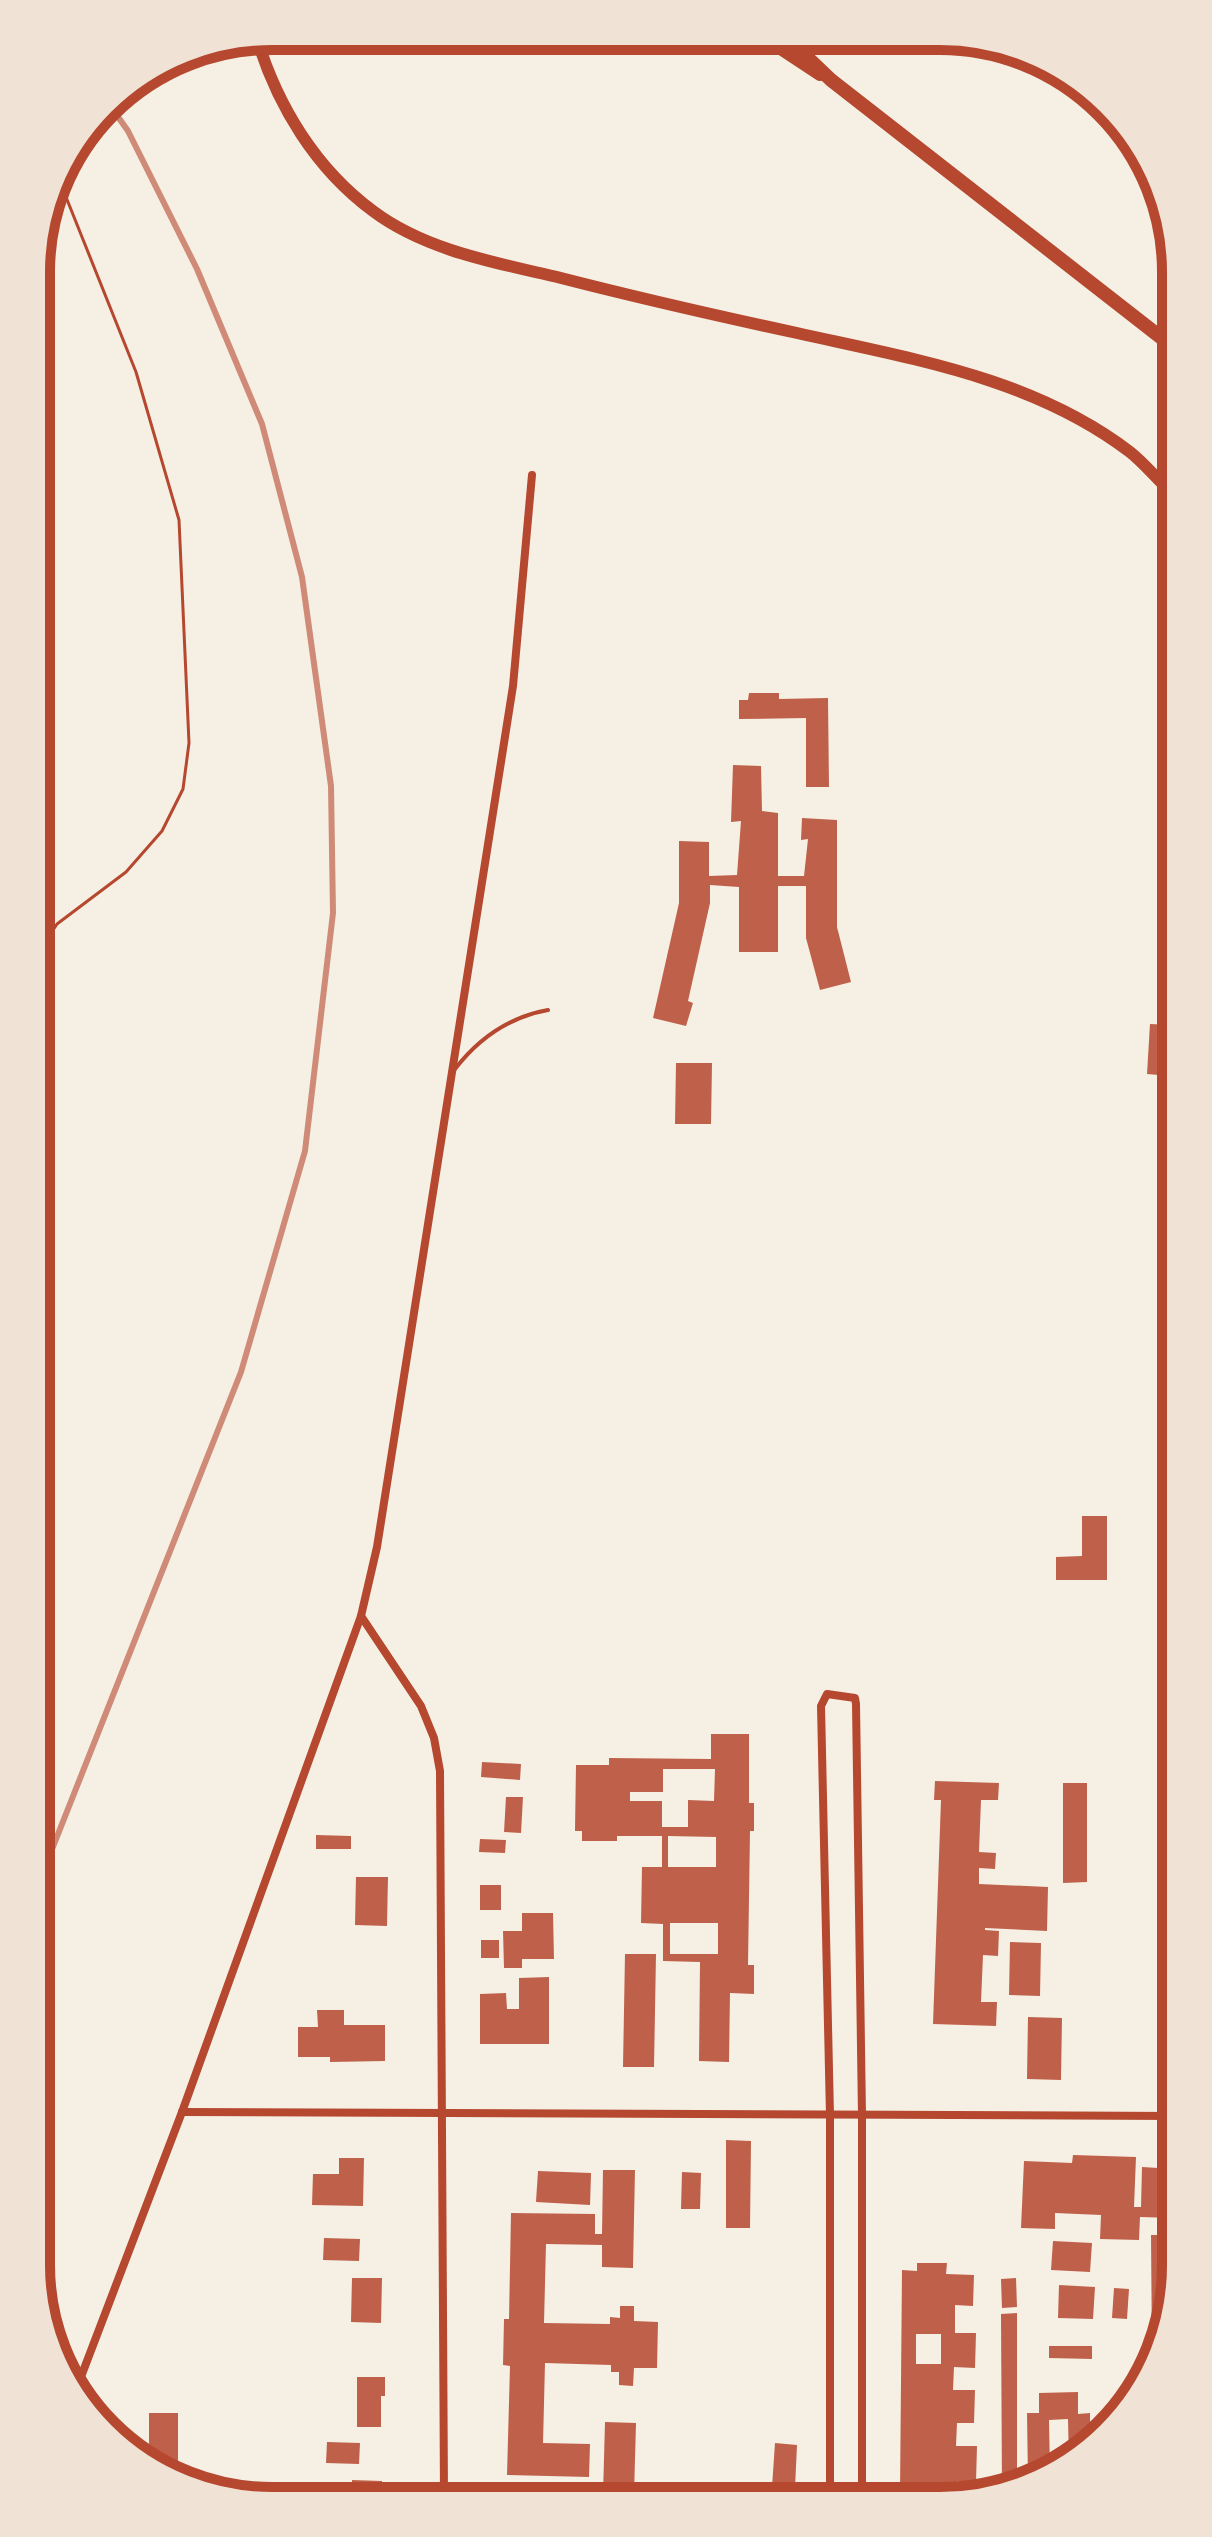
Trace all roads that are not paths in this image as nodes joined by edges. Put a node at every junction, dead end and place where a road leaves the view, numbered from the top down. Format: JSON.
{"nodes":[{"id":1,"x":261,"y":50,"type":"edge"},
{"id":2,"x":782,"y":50,"type":"edge"},
{"id":3,"x":800,"y":50,"type":"edge"},
{"id":4,"x":831,"y":80,"type":"junction"},
{"id":5,"x":1162,"y":338,"type":"edge"},
{"id":6,"x":532,"y":475,"type":"dead end"},
{"id":7,"x":1162,"y":483,"type":"edge"},
{"id":8,"x":548,"y":1010,"type":"dead end"},
{"id":9,"x":449,"y":1078,"type":"junction"},
{"id":10,"x":361,"y":1616,"type":"junction"},
{"id":11,"x":182,"y":2112,"type":"junction"},
{"id":12,"x":441,"y":2115,"type":"junction"},
{"id":13,"x":862,"y":2115,"type":"junction"},
{"id":14,"x":830,"y":2116,"type":"junction"},
{"id":15,"x":1162,"y":2116,"type":"edge"},
{"id":16,"x":81,"y":2377,"type":"edge"},
{"id":17,"x":444,"y":2487,"type":"edge"},
{"id":18,"x":830,"y":2487,"type":"edge"},
{"id":19,"x":862,"y":2487,"type":"edge"}],
"edges":[{"from":1,"to":7,"type":"main road"},
{"from":2,"to":4,"type":"highway"},
{"from":3,"to":4,"type":"highway"},
{"from":4,"to":5,"type":"highway"},
{"from":6,"to":9,"type":"street"},
{"from":8,"to":9,"type":"lane"},
{"from":9,"to":10,"type":"street"},
{"from":10,"to":11,"type":"street"},
{"from":10,"to":12,"type":"street"},
{"from":11,"to":12,"type":"street"},
{"from":11,"to":16,"type":"street"},
{"from":12,"to":14,"type":"street"},
{"from":12,"to":17,"type":"street"},
{"from":13,"to":14,"type":"street"},
{"from":13,"to":14,"type":"street"},
{"from":13,"to":15,"type":"street"},
{"from":13,"to":19,"type":"street"},
{"from":14,"to":18,"type":"street"}]}
